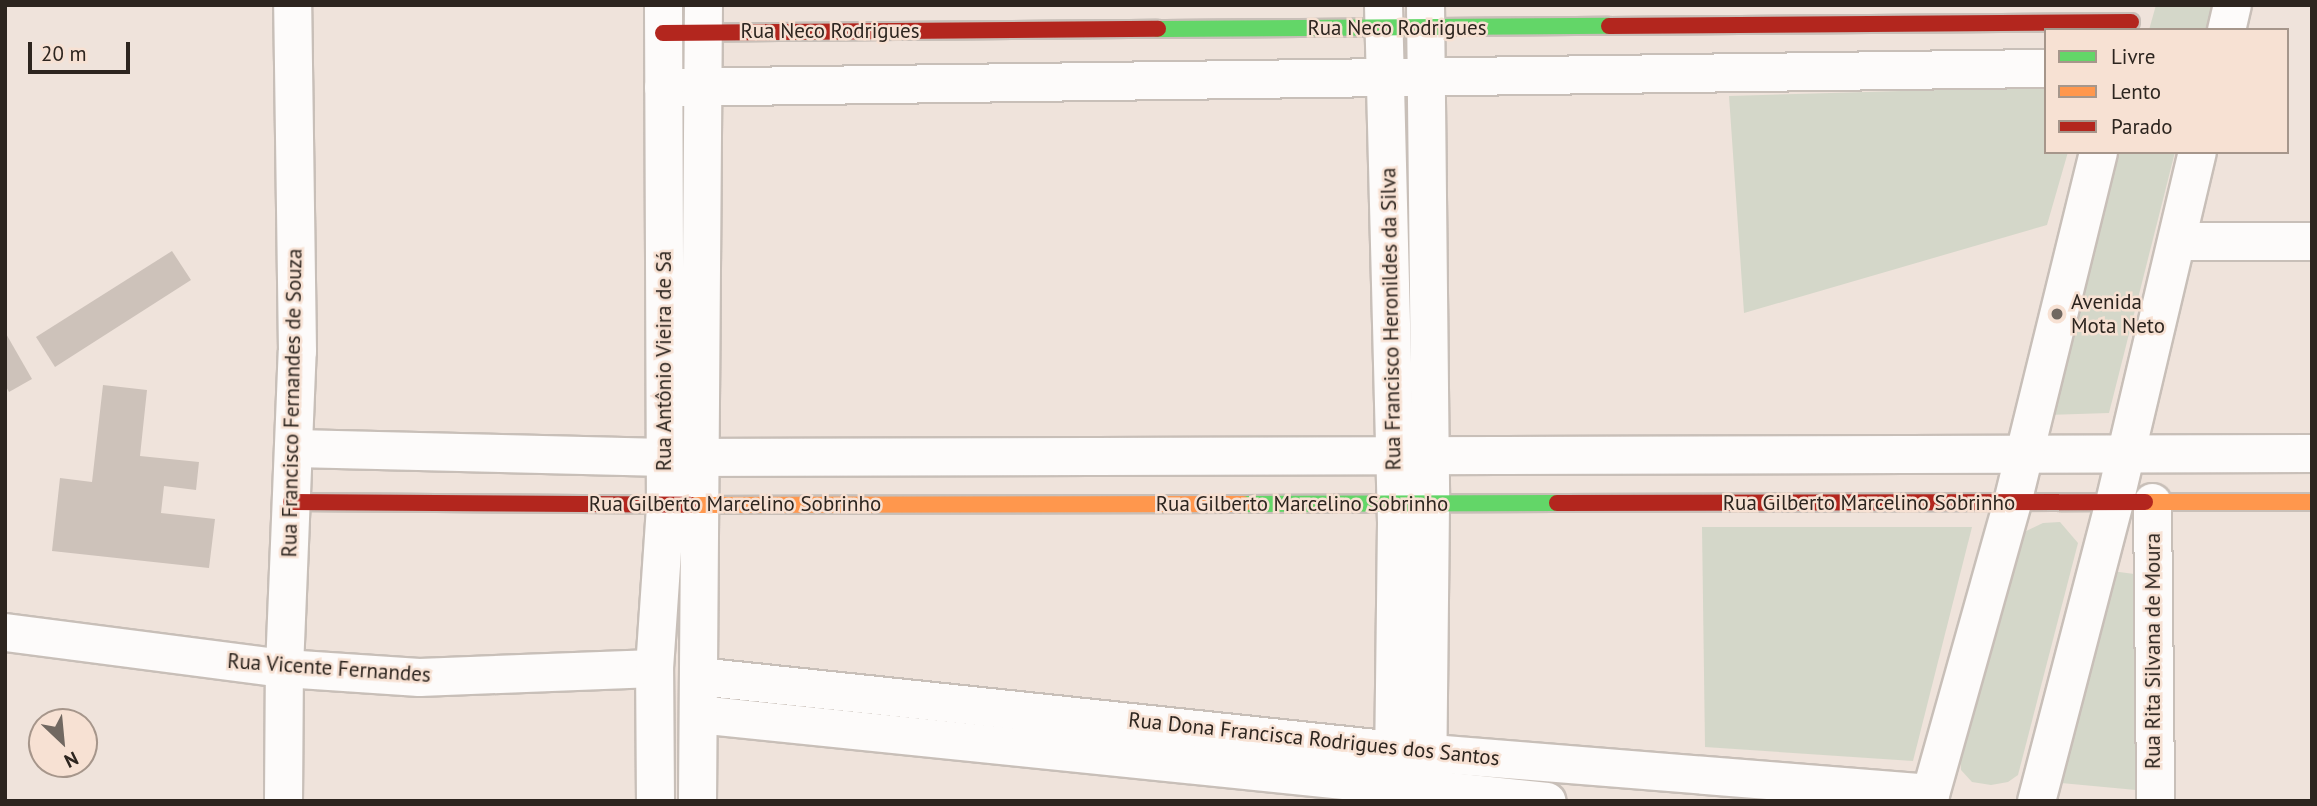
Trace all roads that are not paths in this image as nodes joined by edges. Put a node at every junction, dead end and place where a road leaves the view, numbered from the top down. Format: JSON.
{"nodes":[{"id":1,"x":292,"y":5,"type":"edge"},
{"id":2,"x":2231,"y":5,"type":"edge"},
{"id":3,"x":1425,"y":16,"type":"edge"},
{"id":4,"x":1384,"y":17,"type":"edge"},
{"id":5,"x":663,"y":19,"type":"edge"},
{"id":6,"x":703,"y":19,"type":"edge"},
{"id":7,"x":2132,"y":19,"type":"edge"},
{"id":8,"x":2226,"y":28,"type":"edge"},
{"id":9,"x":994,"y":31,"type":"junction"},
{"id":10,"x":2044,"y":68,"type":"edge"},
{"id":11,"x":1424,"y":75,"type":"junction"},
{"id":12,"x":1385,"y":76,"type":"junction"},
{"id":13,"x":995,"y":82,"type":"junction"},
{"id":14,"x":703,"y":85,"type":"junction"},
{"id":15,"x":663,"y":87,"type":"junction"},
{"id":16,"x":2097,"y":154,"type":"edge"},
{"id":17,"x":2197,"y":154,"type":"edge"},
{"id":18,"x":2177,"y":241,"type":"junction"},
{"id":19,"x":2312,"y":241,"type":"edge"},
{"id":20,"x":295,"y":448,"type":"junction"},
{"id":21,"x":2123,"y":453,"type":"junction"},
{"id":22,"x":2312,"y":453,"type":"edge"},
{"id":23,"x":2022,"y":454,"type":"junction"},
{"id":24,"x":1412,"y":455,"type":"junction"},
{"id":25,"x":665,"y":457,"type":"junction"},
{"id":26,"x":701,"y":457,"type":"junction"},
{"id":27,"x":292,"y":502,"type":"junction"},
{"id":28,"x":2012,"y":502,"type":"junction"},
{"id":29,"x":2114,"y":502,"type":"junction"},
{"id":30,"x":2152,"y":502,"type":"junction"},
{"id":31,"x":2312,"y":502,"type":"edge"},
{"id":32,"x":1413,"y":504,"type":"junction"},
{"id":33,"x":683,"y":505,"type":"junction"},
{"id":34,"x":5,"y":632,"type":"edge"},
{"id":35,"x":284,"y":668,"type":"junction"},
{"id":36,"x":653,"y":668,"type":"junction"},
{"id":37,"x":698,"y":676,"type":"junction"},
{"id":38,"x":698,"y":714,"type":"junction"},
{"id":39,"x":1155,"y":722,"type":"junction"},
{"id":40,"x":1411,"y":752,"type":"junction"},
{"id":41,"x":1154,"y":762,"type":"junction"},
{"id":42,"x":1409,"y":795,"type":"edge"},
{"id":43,"x":1929,"y":797,"type":"edge"},
{"id":44,"x":283,"y":801,"type":"edge"},
{"id":45,"x":655,"y":801,"type":"edge"},
{"id":46,"x":697,"y":801,"type":"edge"},
{"id":47,"x":1548,"y":801,"type":"edge"},
{"id":48,"x":2036,"y":801,"type":"edge"},
{"id":49,"x":2154,"y":801,"type":"edge"}],
"edges":[{"from":1,"to":20,"type":"street","name":"Rua Francisco Fernandes de Souza"},
{"from":2,"to":8,"type":"street"},
{"from":3,"to":4,"type":"street","name":"Rua Neco Rodrigues"},
{"from":3,"to":7,"type":"street","name":"Rua Neco Rodrigues"},
{"from":3,"to":11,"type":"street","name":"Rua Francisco Heronildes da Silva"},
{"from":4,"to":9,"type":"street","name":"Rua Neco Rodrigues"},
{"from":4,"to":12,"type":"street","name":"Rua Francisco Heronildes da Silva"},
{"from":5,"to":6,"type":"street","name":"Rua Neco Rodrigues"},
{"from":5,"to":15,"type":"street","name":"Rua Antônio Vieira de Sá"},
{"from":6,"to":9,"type":"street","name":"Rua Neco Rodrigues"},
{"from":6,"to":14,"type":"street","name":"Rua Antônio Vieira de Sá"},
{"from":9,"to":13,"type":"street"},
{"from":10,"to":11,"type":"street"},
{"from":11,"to":12,"type":"street"},
{"from":11,"to":24,"type":"street","name":"Rua Francisco Heronildes da Silva"},
{"from":12,"to":13,"type":"street"},
{"from":12,"to":24,"type":"street","name":"Rua Francisco Heronildes da Silva"},
{"from":13,"to":14,"type":"street"},
{"from":14,"to":15,"type":"street"},
{"from":14,"to":26,"type":"street","name":"Rua Antônio Vieira de Sá"},
{"from":15,"to":25,"type":"street","name":"Rua Antônio Vieira de Sá"},
{"from":16,"to":23,"type":"street"},
{"from":17,"to":18,"type":"street"},
{"from":18,"to":19,"type":"street"},
{"from":18,"to":21,"type":"street"},
{"from":20,"to":25,"type":"street"},
{"from":20,"to":27,"type":"street","name":"Rua Francisco Fernandes de Souza"},
{"from":21,"to":22,"type":"street"},
{"from":21,"to":23,"type":"street"},
{"from":21,"to":29,"type":"street"},
{"from":23,"to":24,"type":"street"},
{"from":23,"to":28,"type":"street"},
{"from":24,"to":26,"type":"street"},
{"from":24,"to":32,"type":"street","name":"Rua Francisco Heronildes da Silva"},
{"from":25,"to":26,"type":"street"},
{"from":25,"to":33,"type":"street","name":"Rua Antônio Vieira de Sá"},
{"from":26,"to":33,"type":"street","name":"Rua Antônio Vieira de Sá"},
{"from":27,"to":33,"type":"street","name":"Rua Gilberto Marcelino Sobrinho"},
{"from":27,"to":35,"type":"street","name":"Rua Francisco Fernandes de Souza"},
{"from":28,"to":29,"type":"street","name":"Rua Gilberto Marcelino Sobrinho"},
{"from":28,"to":32,"type":"street","name":"Rua Gilberto Marcelino Sobrinho"},
{"from":28,"to":43,"type":"street"},
{"from":29,"to":30,"type":"street","name":"Rua Gilberto Marcelino Sobrinho"},
{"from":29,"to":48,"type":"street"},
{"from":30,"to":31,"type":"street","name":"Rua Gilberto Marcelino Sobrinho"},
{"from":30,"to":49,"type":"street","name":"Rua Rita Silvana de Moura"},
{"from":32,"to":33,"type":"street","name":"Rua Gilberto Marcelino Sobrinho"},
{"from":32,"to":40,"type":"street","name":"Rua Francisco Heronildes da Silva"},
{"from":33,"to":36,"type":"street","name":"Rua Antônio Vieira de Sá"},
{"from":33,"to":37,"type":"street","name":"Rua Antônio Vieira de Sá"},
{"from":34,"to":35,"type":"street","name":"Rua Vicente Fernandes"},
{"from":35,"to":36,"type":"street","name":"Rua Vicente Fernandes"},
{"from":35,"to":44,"type":"street","name":"Rua Francisco Fernandes de Souza"},
{"from":36,"to":45,"type":"street","name":"Rua Antônio Vieira de Sá"},
{"from":37,"to":38,"type":"street","name":"Rua Antônio Vieira de Sá"},
{"from":37,"to":39,"type":"street","name":"Rua Dona Francisca Rodrigues dos Santos"},
{"from":38,"to":41,"type":"street","name":"Rua Dona Francisca Rodrigues dos Santos"},
{"from":38,"to":46,"type":"street","name":"Rua Antônio Vieira de Sá"},
{"from":39,"to":40,"type":"street","name":"Rua Dona Francisca Rodrigues dos Santos"},
{"from":39,"to":41,"type":"street"},
{"from":40,"to":42,"type":"street","name":"Rua Francisco Heronildes da Silva"},
{"from":40,"to":43,"type":"street","name":"Rua Dona Francisca Rodrigues dos Santos"},
{"from":41,"to":42,"type":"street","name":"Rua Dona Francisca Rodrigues dos Santos"},
{"from":42,"to":47,"type":"street","name":"Rua Dona Francisca Rodrigues dos Santos"}]}
